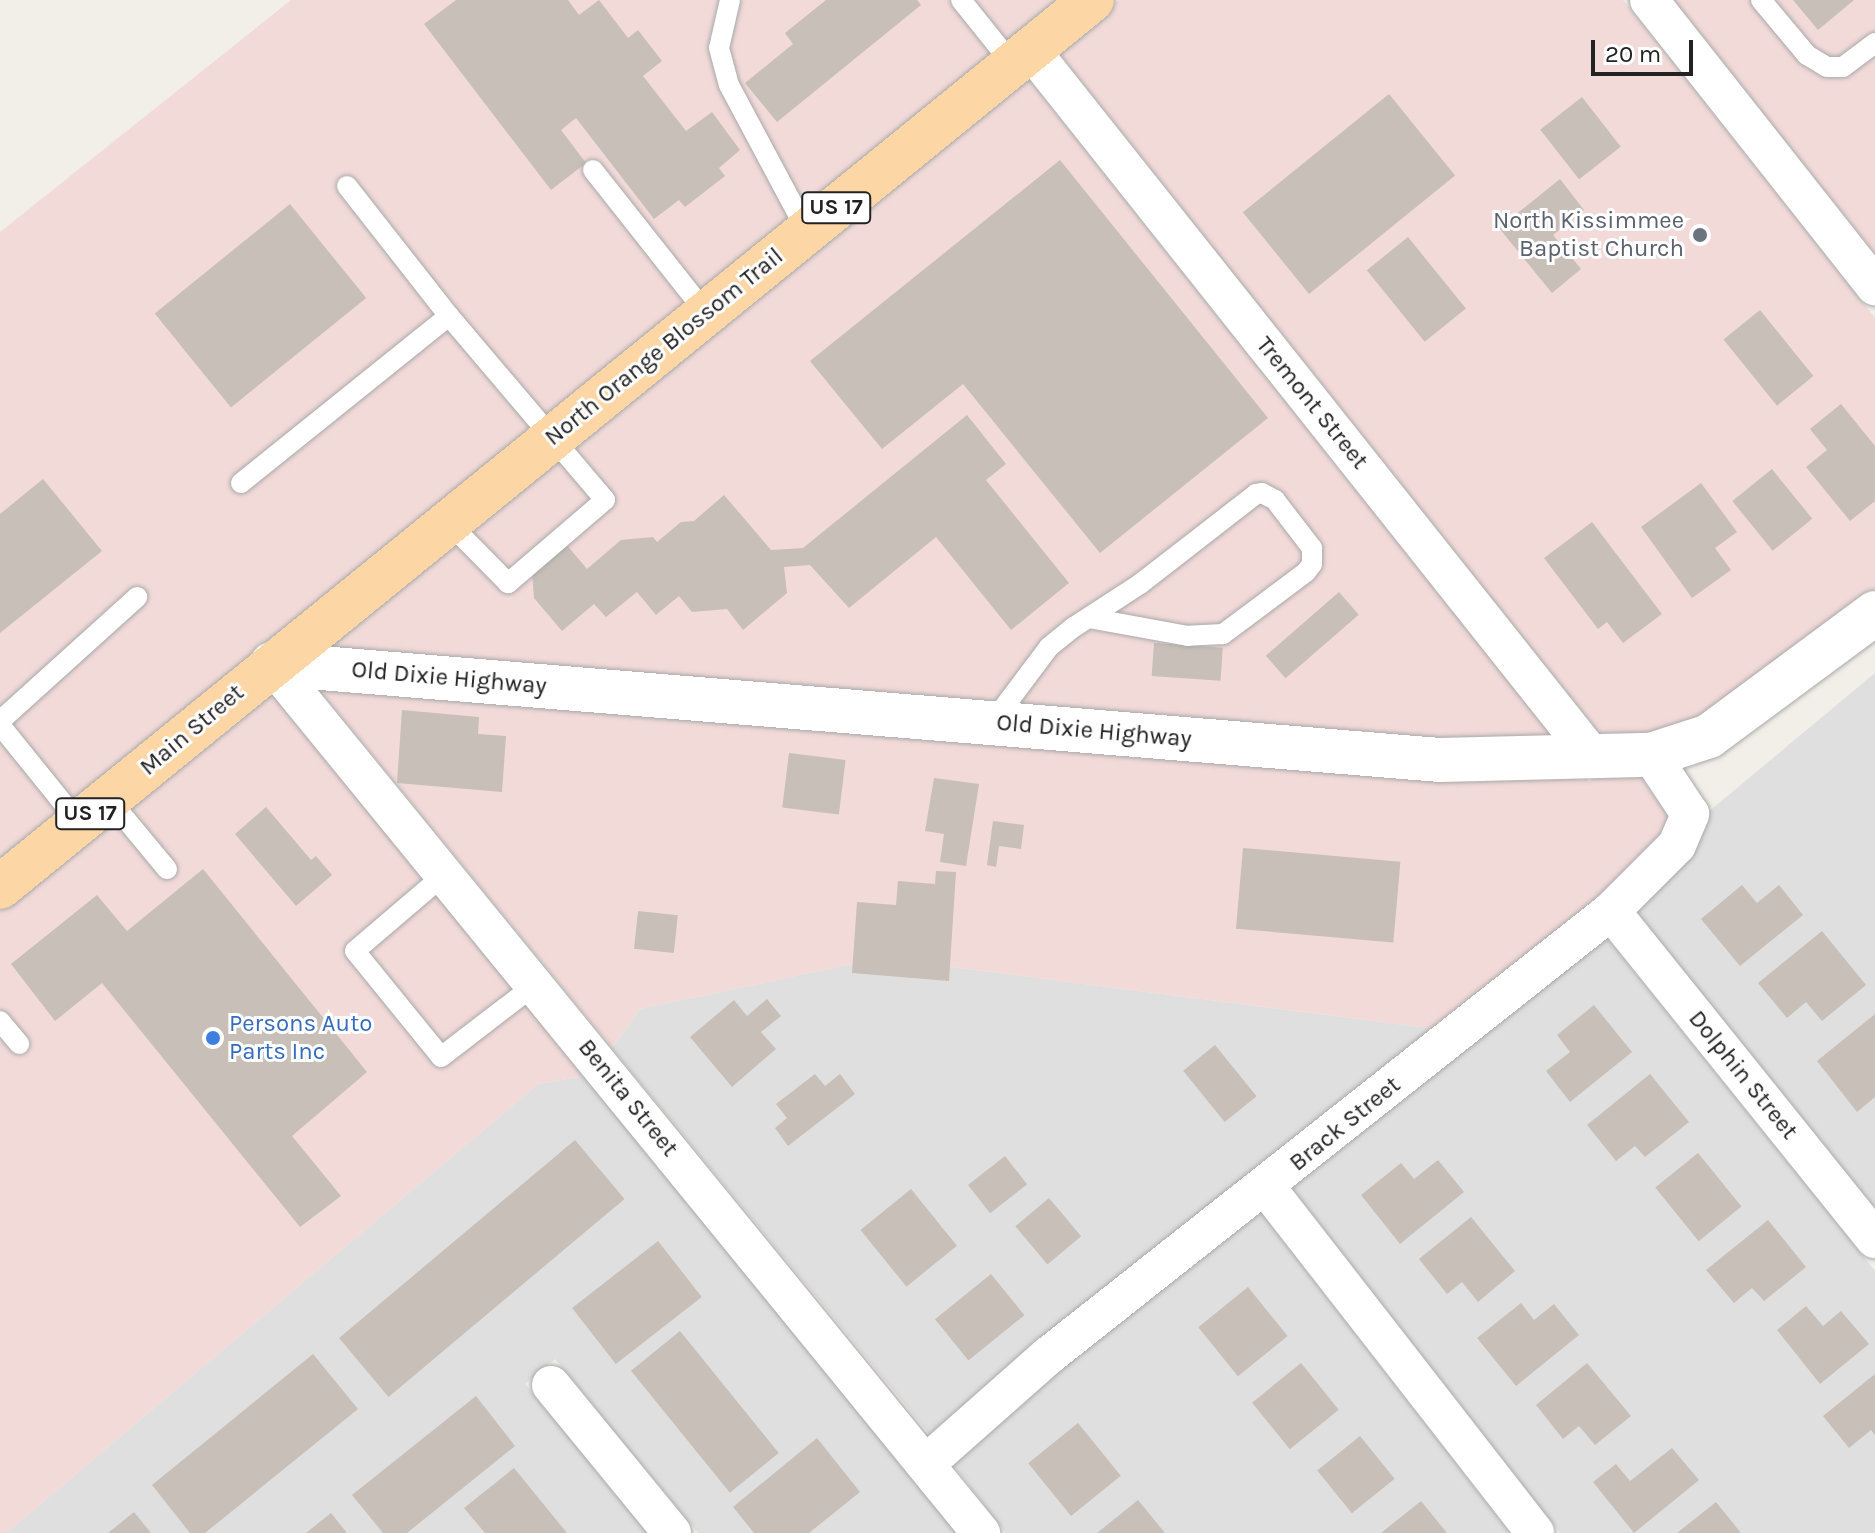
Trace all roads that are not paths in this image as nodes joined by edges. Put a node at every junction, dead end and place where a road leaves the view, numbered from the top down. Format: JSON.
{"nodes":[{"id":1,"x":730,"y":0,"type":"edge"},
{"id":2,"x":961,"y":0,"type":"edge"},
{"id":3,"x":1092,"y":0,"type":"edge"},
{"id":4,"x":1649,"y":0,"type":"edge"},
{"id":5,"x":1761,"y":0,"type":"edge"},
{"id":6,"x":1875,"y":43,"type":"edge"},
{"id":7,"x":1022,"y":58,"type":"junction"},
{"id":8,"x":593,"y":170,"type":"dead end"},
{"id":9,"x":347,"y":186,"type":"dead end"},
{"id":10,"x":807,"y":231,"type":"junction"},
{"id":11,"x":1875,"y":286,"type":"edge"},
{"id":12,"x":706,"y":313,"type":"junction"},
{"id":13,"x":449,"y":316,"type":"junction"},
{"id":14,"x":550,"y":439,"type":"junction"},
{"id":15,"x":241,"y":483,"type":"dead end"},
{"id":16,"x":448,"y":522,"type":"junction"},
{"id":17,"x":137,"y":597,"type":"dead end"},
{"id":18,"x":1875,"y":613,"type":"edge"},
{"id":19,"x":1089,"y":618,"type":"junction"},
{"id":20,"x":272,"y":664,"type":"junction"},
{"id":21,"x":0,"y":723,"type":"edge"},
{"id":22,"x":992,"y":723,"type":"junction"},
{"id":23,"x":1651,"y":755,"type":"junction"},
{"id":24,"x":1593,"y":757,"type":"junction"},
{"id":25,"x":94,"y":811,"type":"junction"},
{"id":26,"x":167,"y":869,"type":"dead end"},
{"id":27,"x":445,"y":874,"type":"junction"},
{"id":28,"x":0,"y":887,"type":"edge"},
{"id":29,"x":1611,"y":911,"type":"junction"},
{"id":30,"x":535,"y":985,"type":"junction"},
{"id":31,"x":0,"y":1021,"type":"edge"},
{"id":32,"x":19,"y":1044,"type":"dead end"},
{"id":33,"x":1266,"y":1187,"type":"junction"},
{"id":34,"x":1875,"y":1239,"type":"edge"},
{"id":35,"x":551,"y":1385,"type":"dead end"},
{"id":36,"x":927,"y":1463,"type":"junction"},
{"id":37,"x":672,"y":1533,"type":"edge"},
{"id":38,"x":981,"y":1533,"type":"edge"},
{"id":39,"x":1535,"y":1533,"type":"edge"}],
"edges":[{"from":1,"to":10,"type":"lane"},
{"from":2,"to":7,"type":"lane"},
{"from":3,"to":7,"type":"main road","name":"North Orange Blossom Trail","number":"US 17"},
{"from":4,"to":11,"type":"street"},
{"from":5,"to":6,"type":"lane"},
{"from":7,"to":10,"type":"main road","name":"North Orange Blossom Trail","number":"US 17"},
{"from":7,"to":24,"type":"street","name":"Tremont Street"},
{"from":8,"to":12,"type":"lane"},
{"from":9,"to":13,"type":"lane"},
{"from":10,"to":12,"type":"main road","name":"North Orange Blossom Trail","number":"US 17"},
{"from":12,"to":14,"type":"main road","name":"North Orange Blossom Trail","number":"US 17"},
{"from":13,"to":14,"type":"lane"},
{"from":13,"to":15,"type":"lane"},
{"from":14,"to":16,"type":"main road","name":"North Orange Blossom Trail","number":"US 17"},
{"from":14,"to":16,"type":"lane"},
{"from":16,"to":20,"type":"main road","name":"North Orange Blossom Trail","number":"US 17"},
{"from":17,"to":21,"type":"lane"},
{"from":18,"to":23,"type":"street","name":"Old Dixie Highway"},
{"from":19,"to":19,"type":"lane"},
{"from":19,"to":22,"type":"lane"},
{"from":20,"to":22,"type":"street","name":"Old Dixie Highway"},
{"from":20,"to":25,"type":"main road","name":"Main Street","number":"US 17"},
{"from":20,"to":27,"type":"street","name":"Benita Street"},
{"from":21,"to":25,"type":"lane"},
{"from":22,"to":24,"type":"street","name":"Old Dixie Highway"},
{"from":23,"to":24,"type":"street","name":"Old Dixie Highway"},
{"from":23,"to":29,"type":"street","name":"Brack Street"},
{"from":25,"to":26,"type":"lane"},
{"from":25,"to":28,"type":"main road","name":"Main Street","number":"US 17"},
{"from":27,"to":30,"type":"street","name":"Benita Street"},
{"from":27,"to":30,"type":"lane"},
{"from":29,"to":33,"type":"street","name":"Brack Street"},
{"from":29,"to":34,"type":"street","name":"Dolphin Street"},
{"from":30,"to":36,"type":"street","name":"Benita Street"},
{"from":31,"to":32,"type":"lane"},
{"from":33,"to":36,"type":"street","name":"Brack Street"},
{"from":33,"to":39,"type":"street"},
{"from":35,"to":37,"type":"street"},
{"from":36,"to":38,"type":"street","name":"Benita Street"}]}
